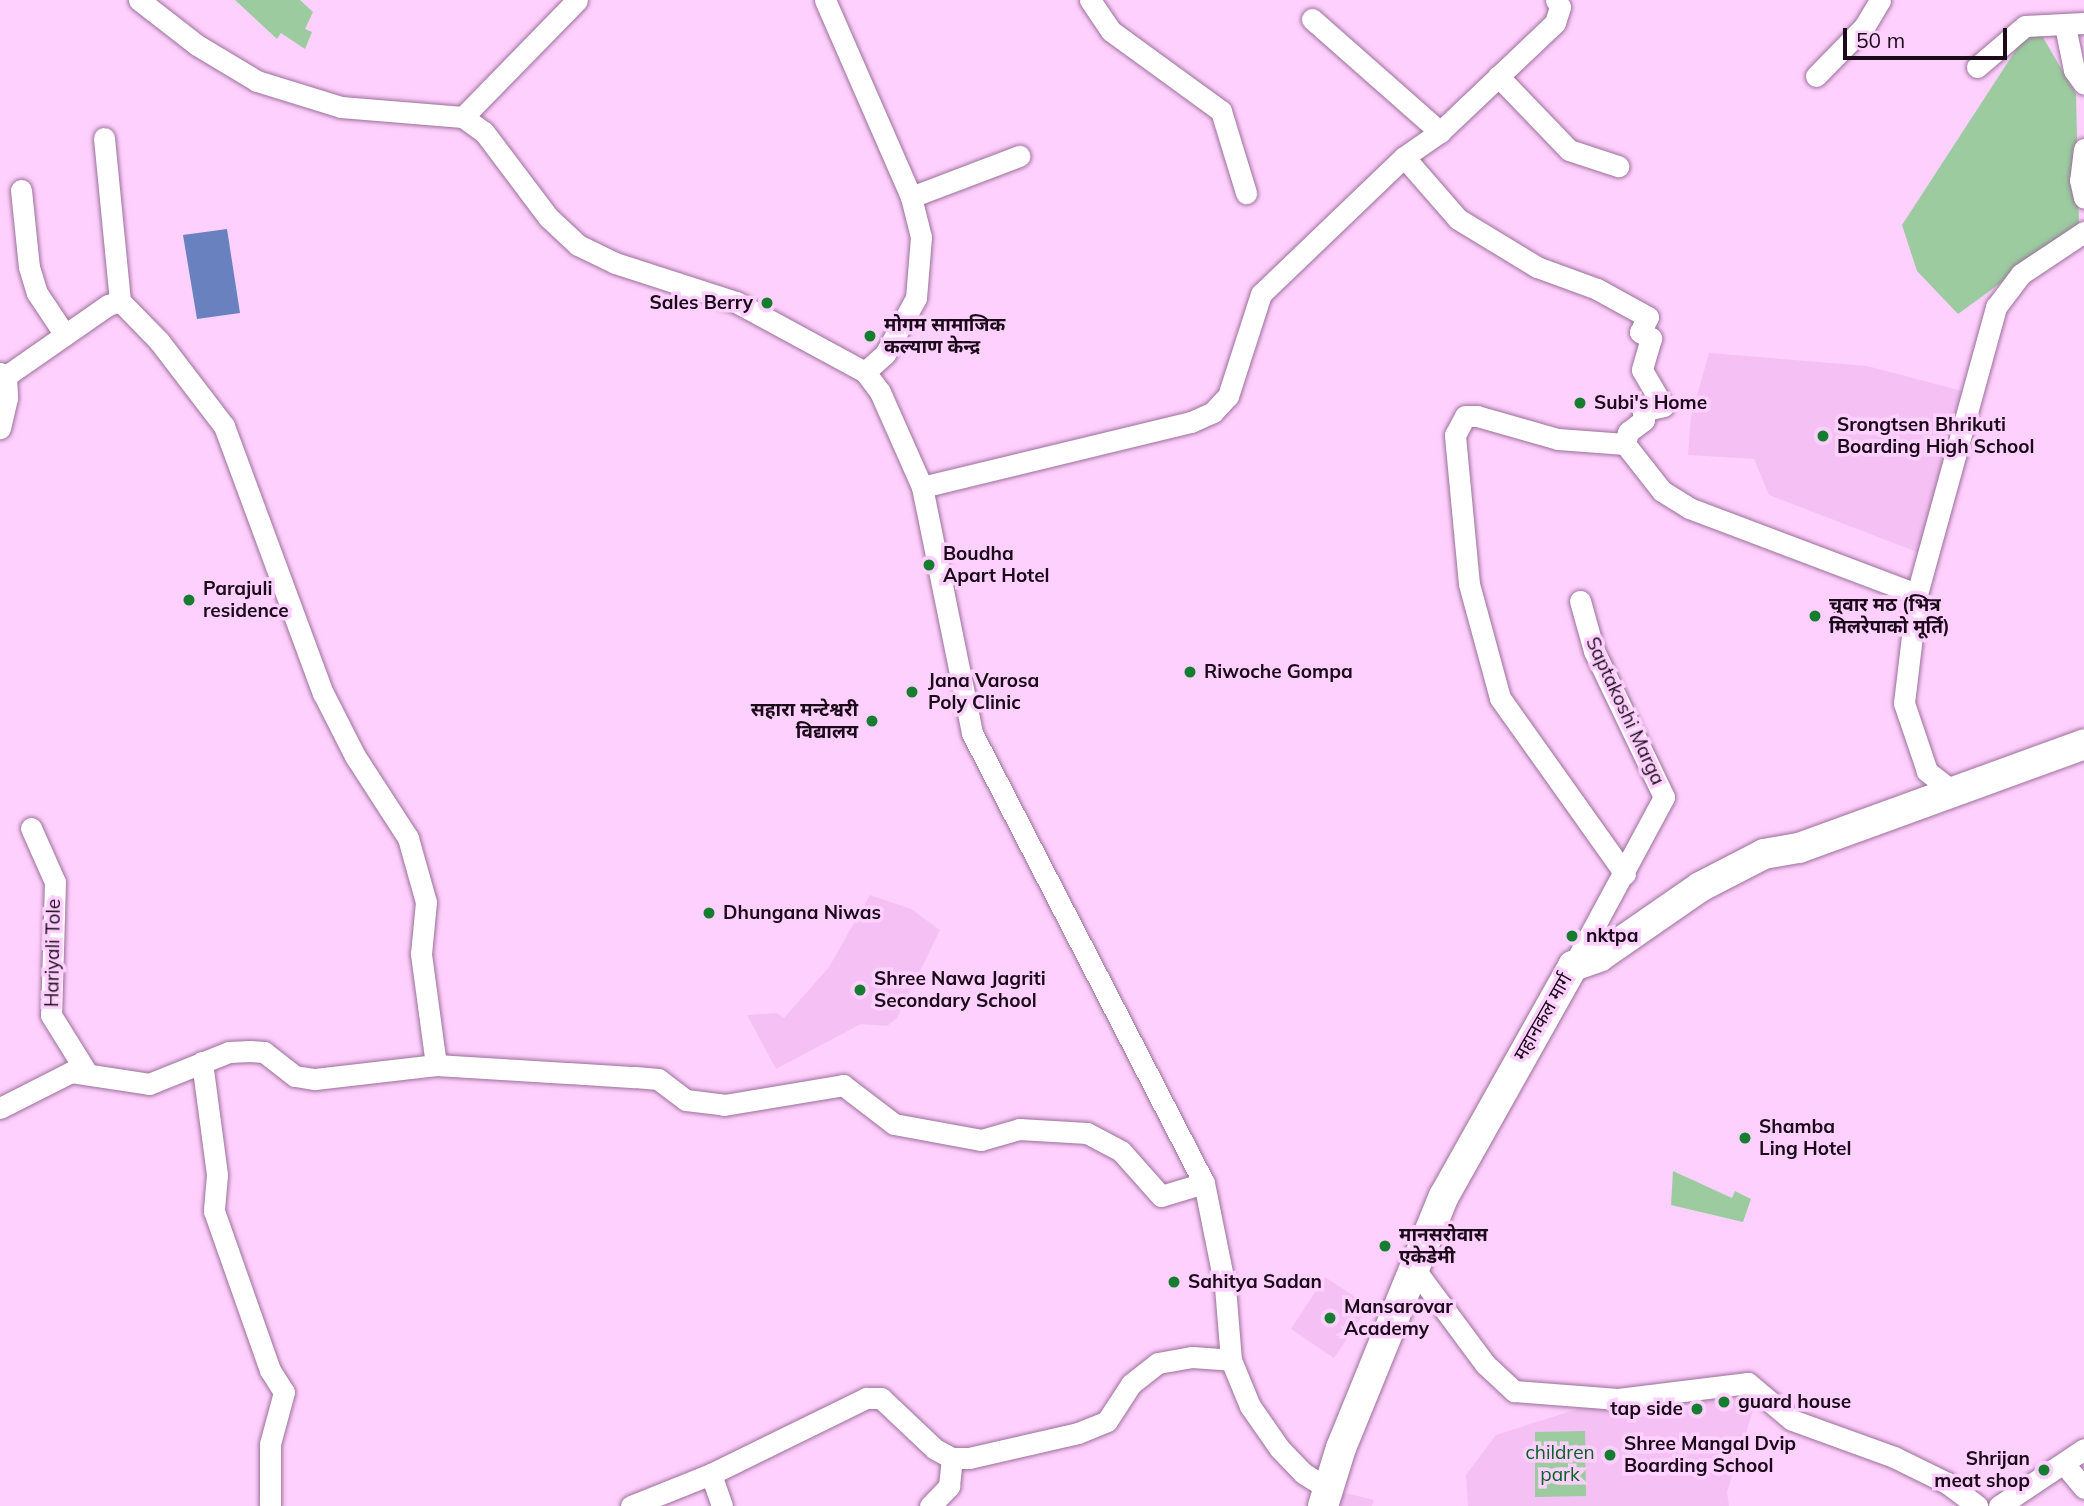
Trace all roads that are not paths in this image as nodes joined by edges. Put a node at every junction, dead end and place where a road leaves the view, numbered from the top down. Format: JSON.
{"nodes":[{"id":1,"x":139,"y":0,"type":"edge"},
{"id":2,"x":577,"y":0,"type":"edge"},
{"id":3,"x":825,"y":0,"type":"edge"},
{"id":4,"x":1090,"y":0,"type":"edge"},
{"id":5,"x":1556,"y":0,"type":"edge"},
{"id":6,"x":1880,"y":0,"type":"edge"},
{"id":7,"x":1312,"y":19,"type":"dead end"},
{"id":8,"x":2075,"y":25,"type":"edge"},
{"id":9,"x":1978,"y":67,"type":"dead end"},
{"id":10,"x":1498,"y":76,"type":"junction"},
{"id":11,"x":1816,"y":76,"type":"dead end"},
{"id":12,"x":2084,"y":84,"type":"edge"},
{"id":13,"x":463,"y":117,"type":"junction"},
{"id":14,"x":1440,"y":132,"type":"junction"},
{"id":15,"x":104,"y":138,"type":"dead end"},
{"id":16,"x":2084,"y":149,"type":"edge"},
{"id":17,"x":1019,"y":156,"type":"dead end"},
{"id":18,"x":1404,"y":156,"type":"junction"},
{"id":19,"x":1618,"y":166,"type":"dead end"},
{"id":20,"x":20,"y":190,"type":"dead end"},
{"id":21,"x":1246,"y":193,"type":"dead end"},
{"id":22,"x":911,"y":197,"type":"junction"},
{"id":23,"x":2084,"y":198,"type":"edge"},
{"id":24,"x":2084,"y":232,"type":"edge"},
{"id":25,"x":120,"y":301,"type":"junction"},
{"id":26,"x":65,"y":335,"type":"junction"},
{"id":27,"x":865,"y":372,"type":"junction"},
{"id":28,"x":3,"y":374,"type":"edge"},
{"id":29,"x":0,"y":428,"type":"edge"},
{"id":30,"x":1625,"y":444,"type":"junction"},
{"id":31,"x":922,"y":487,"type":"junction"},
{"id":32,"x":1917,"y":594,"type":"junction"},
{"id":33,"x":1580,"y":601,"type":"dead end"},
{"id":34,"x":2084,"y":744,"type":"edge"},
{"id":35,"x":1951,"y":790,"type":"junction"},
{"id":36,"x":32,"y":828,"type":"dead end"},
{"id":37,"x":1625,"y":874,"type":"junction"},
{"id":38,"x":1573,"y":966,"type":"junction"},
{"id":39,"x":202,"y":1062,"type":"junction"},
{"id":40,"x":436,"y":1065,"type":"junction"},
{"id":41,"x":87,"y":1073,"type":"junction"},
{"id":42,"x":0,"y":1108,"type":"edge"},
{"id":43,"x":1204,"y":1183,"type":"junction"},
{"id":44,"x":1416,"y":1270,"type":"junction"},
{"id":45,"x":1231,"y":1360,"type":"junction"},
{"id":46,"x":2084,"y":1449,"type":"edge"},
{"id":47,"x":952,"y":1458,"type":"junction"},
{"id":48,"x":2064,"y":1464,"type":"junction"},
{"id":49,"x":711,"y":1474,"type":"junction"},
{"id":50,"x":2084,"y":1488,"type":"edge"},
{"id":51,"x":1325,"y":1497,"type":"edge"},
{"id":52,"x":270,"y":1506,"type":"edge"},
{"id":53,"x":631,"y":1506,"type":"edge"},
{"id":54,"x":722,"y":1506,"type":"edge"},
{"id":55,"x":930,"y":1506,"type":"edge"},
{"id":56,"x":1977,"y":1506,"type":"edge"},
{"id":57,"x":1998,"y":1506,"type":"edge"}],
"edges":[{"from":1,"to":13,"type":"street"},
{"from":2,"to":13,"type":"street"},
{"from":3,"to":22,"type":"street"},
{"from":4,"to":21,"type":"street"},
{"from":5,"to":10,"type":"street"},
{"from":6,"to":11,"type":"street"},
{"from":7,"to":14,"type":"street"},
{"from":8,"to":9,"type":"street"},
{"from":8,"to":12,"type":"street"},
{"from":10,"to":14,"type":"street"},
{"from":10,"to":19,"type":"street"},
{"from":13,"to":27,"type":"street"},
{"from":14,"to":18,"type":"street"},
{"from":15,"to":25,"type":"street"},
{"from":16,"to":23,"type":"street"},
{"from":17,"to":22,"type":"street"},
{"from":18,"to":30,"type":"street"},
{"from":18,"to":31,"type":"street"},
{"from":20,"to":26,"type":"street"},
{"from":22,"to":27,"type":"street"},
{"from":24,"to":32,"type":"street"},
{"from":25,"to":26,"type":"street"},
{"from":25,"to":40,"type":"street"},
{"from":26,"to":28,"type":"street"},
{"from":27,"to":31,"type":"street"},
{"from":28,"to":29,"type":"street"},
{"from":30,"to":32,"type":"street"},
{"from":30,"to":37,"type":"street"},
{"from":31,"to":43,"type":"street"},
{"from":32,"to":35,"type":"street"},
{"from":33,"to":37,"type":"street","name":"Saptakoshi Marga"},
{"from":34,"to":35,"type":"main road","name":"महानकल मार्ग"},
{"from":35,"to":38,"type":"main road","name":"महानकल मार्ग"},
{"from":36,"to":41,"type":"street","name":"Hariyali Tole"},
{"from":37,"to":38,"type":"street","name":"Saptakoshi Marga"},
{"from":38,"to":44,"type":"main road","name":"महानकल मार्ग"},
{"from":39,"to":40,"type":"street"},
{"from":39,"to":41,"type":"street"},
{"from":39,"to":52,"type":"street"},
{"from":40,"to":43,"type":"street"},
{"from":41,"to":42,"type":"street"},
{"from":43,"to":45,"type":"street"},
{"from":44,"to":51,"type":"main road","name":"महानकल मार्ग"},
{"from":44,"to":56,"type":"street"},
{"from":45,"to":47,"type":"street"},
{"from":45,"to":51,"type":"street"},
{"from":46,"to":48,"type":"street"},
{"from":47,"to":49,"type":"street"},
{"from":47,"to":55,"type":"street"},
{"from":48,"to":50,"type":"street"},
{"from":48,"to":57,"type":"street"},
{"from":49,"to":53,"type":"street"},
{"from":49,"to":54,"type":"street"}]}
